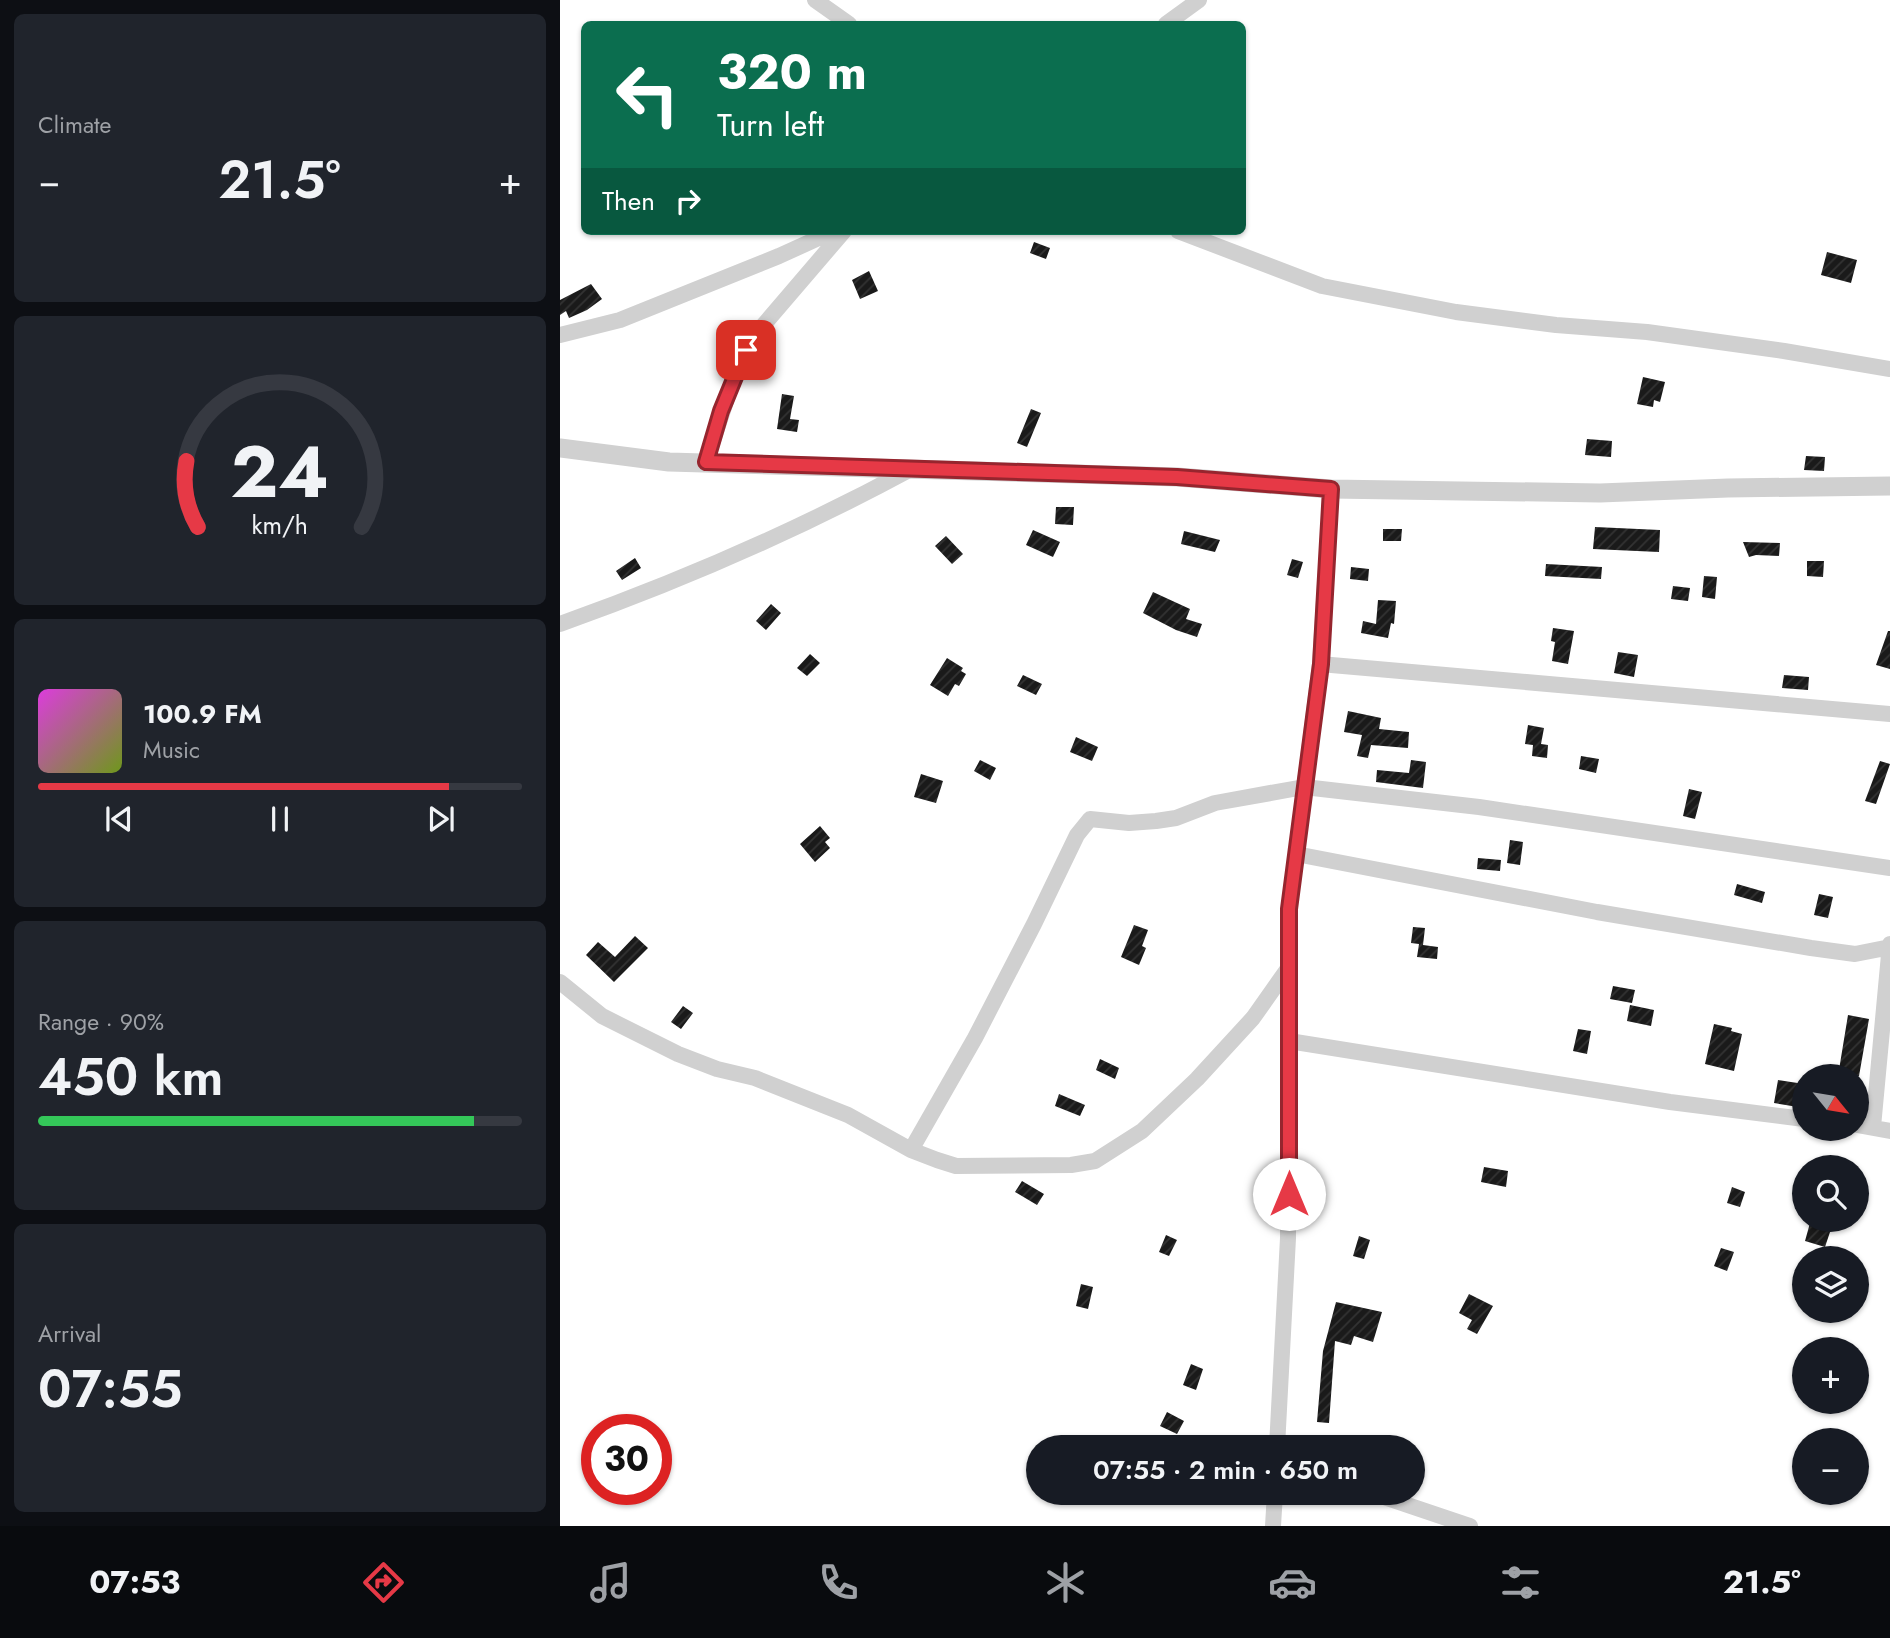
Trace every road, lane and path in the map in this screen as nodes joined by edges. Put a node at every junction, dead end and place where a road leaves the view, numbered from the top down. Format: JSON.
{"nodes":[{"id":1,"x":815,"y":0,"type":"edge"},
{"id":2,"x":1199,"y":0,"type":"edge"},
{"id":3,"x":845,"y":21,"type":"edge"},
{"id":4,"x":1170,"y":21,"type":"edge"},
{"id":5,"x":825,"y":235,"type":"edge"},
{"id":6,"x":841,"y":235,"type":"edge"},
{"id":7,"x":1188,"y":235,"type":"edge"},
{"id":8,"x":560,"y":335,"type":"edge"},
{"id":9,"x":1890,"y":369,"type":"edge"},
{"id":10,"x":560,"y":448,"type":"edge"},
{"id":11,"x":706,"y":462,"type":"junction"},
{"id":12,"x":911,"y":468,"type":"junction"},
{"id":13,"x":1890,"y":486,"type":"edge"},
{"id":14,"x":1331,"y":489,"type":"junction"},
{"id":15,"x":560,"y":624,"type":"edge"},
{"id":16,"x":1321,"y":664,"type":"junction"},
{"id":17,"x":1890,"y":714,"type":"edge"},
{"id":18,"x":1304,"y":787,"type":"junction"},
{"id":19,"x":1296,"y":854,"type":"junction"},
{"id":20,"x":1890,"y":868,"type":"edge"},
{"id":21,"x":1890,"y":946,"type":"edge"},
{"id":22,"x":1289,"y":967,"type":"junction"},
{"id":23,"x":560,"y":982,"type":"edge"},
{"id":24,"x":1289,"y":1041,"type":"junction"},
{"id":25,"x":1869,"y":1097,"type":"edge"},
{"id":26,"x":1792,"y":1117,"type":"edge"},
{"id":27,"x":1869,"y":1127,"type":"edge"},
{"id":28,"x":1890,"y":1131,"type":"edge"},
{"id":29,"x":912,"y":1150,"type":"junction"},
{"id":30,"x":1278,"y":1435,"type":"edge"},
{"id":31,"x":1274,"y":1505,"type":"edge"},
{"id":32,"x":1408,"y":1505,"type":"edge"},
{"id":33,"x":1273,"y":1526,"type":"edge"},
{"id":34,"x":1470,"y":1526,"type":"edge"}],
"edges":[{"from":1,"to":3,"type":"street"},
{"from":2,"to":4,"type":"street"},
{"from":5,"to":8,"type":"street"},
{"from":6,"to":11,"type":"street"},
{"from":7,"to":9,"type":"street"},
{"from":10,"to":11,"type":"street"},
{"from":11,"to":12,"type":"street"},
{"from":12,"to":14,"type":"street"},
{"from":12,"to":15,"type":"street"},
{"from":13,"to":14,"type":"street"},
{"from":14,"to":16,"type":"street"},
{"from":16,"to":17,"type":"street"},
{"from":16,"to":18,"type":"street"},
{"from":18,"to":19,"type":"street"},
{"from":18,"to":20,"type":"street"},
{"from":18,"to":29,"type":"street"},
{"from":19,"to":21,"type":"street"},
{"from":19,"to":22,"type":"street"},
{"from":21,"to":25,"type":"street"},
{"from":22,"to":24,"type":"street"},
{"from":22,"to":29,"type":"street"},
{"from":23,"to":29,"type":"street"},
{"from":24,"to":26,"type":"street"},
{"from":24,"to":30,"type":"street"},
{"from":27,"to":28,"type":"street"},
{"from":31,"to":33,"type":"street"},
{"from":32,"to":34,"type":"street"}]}
